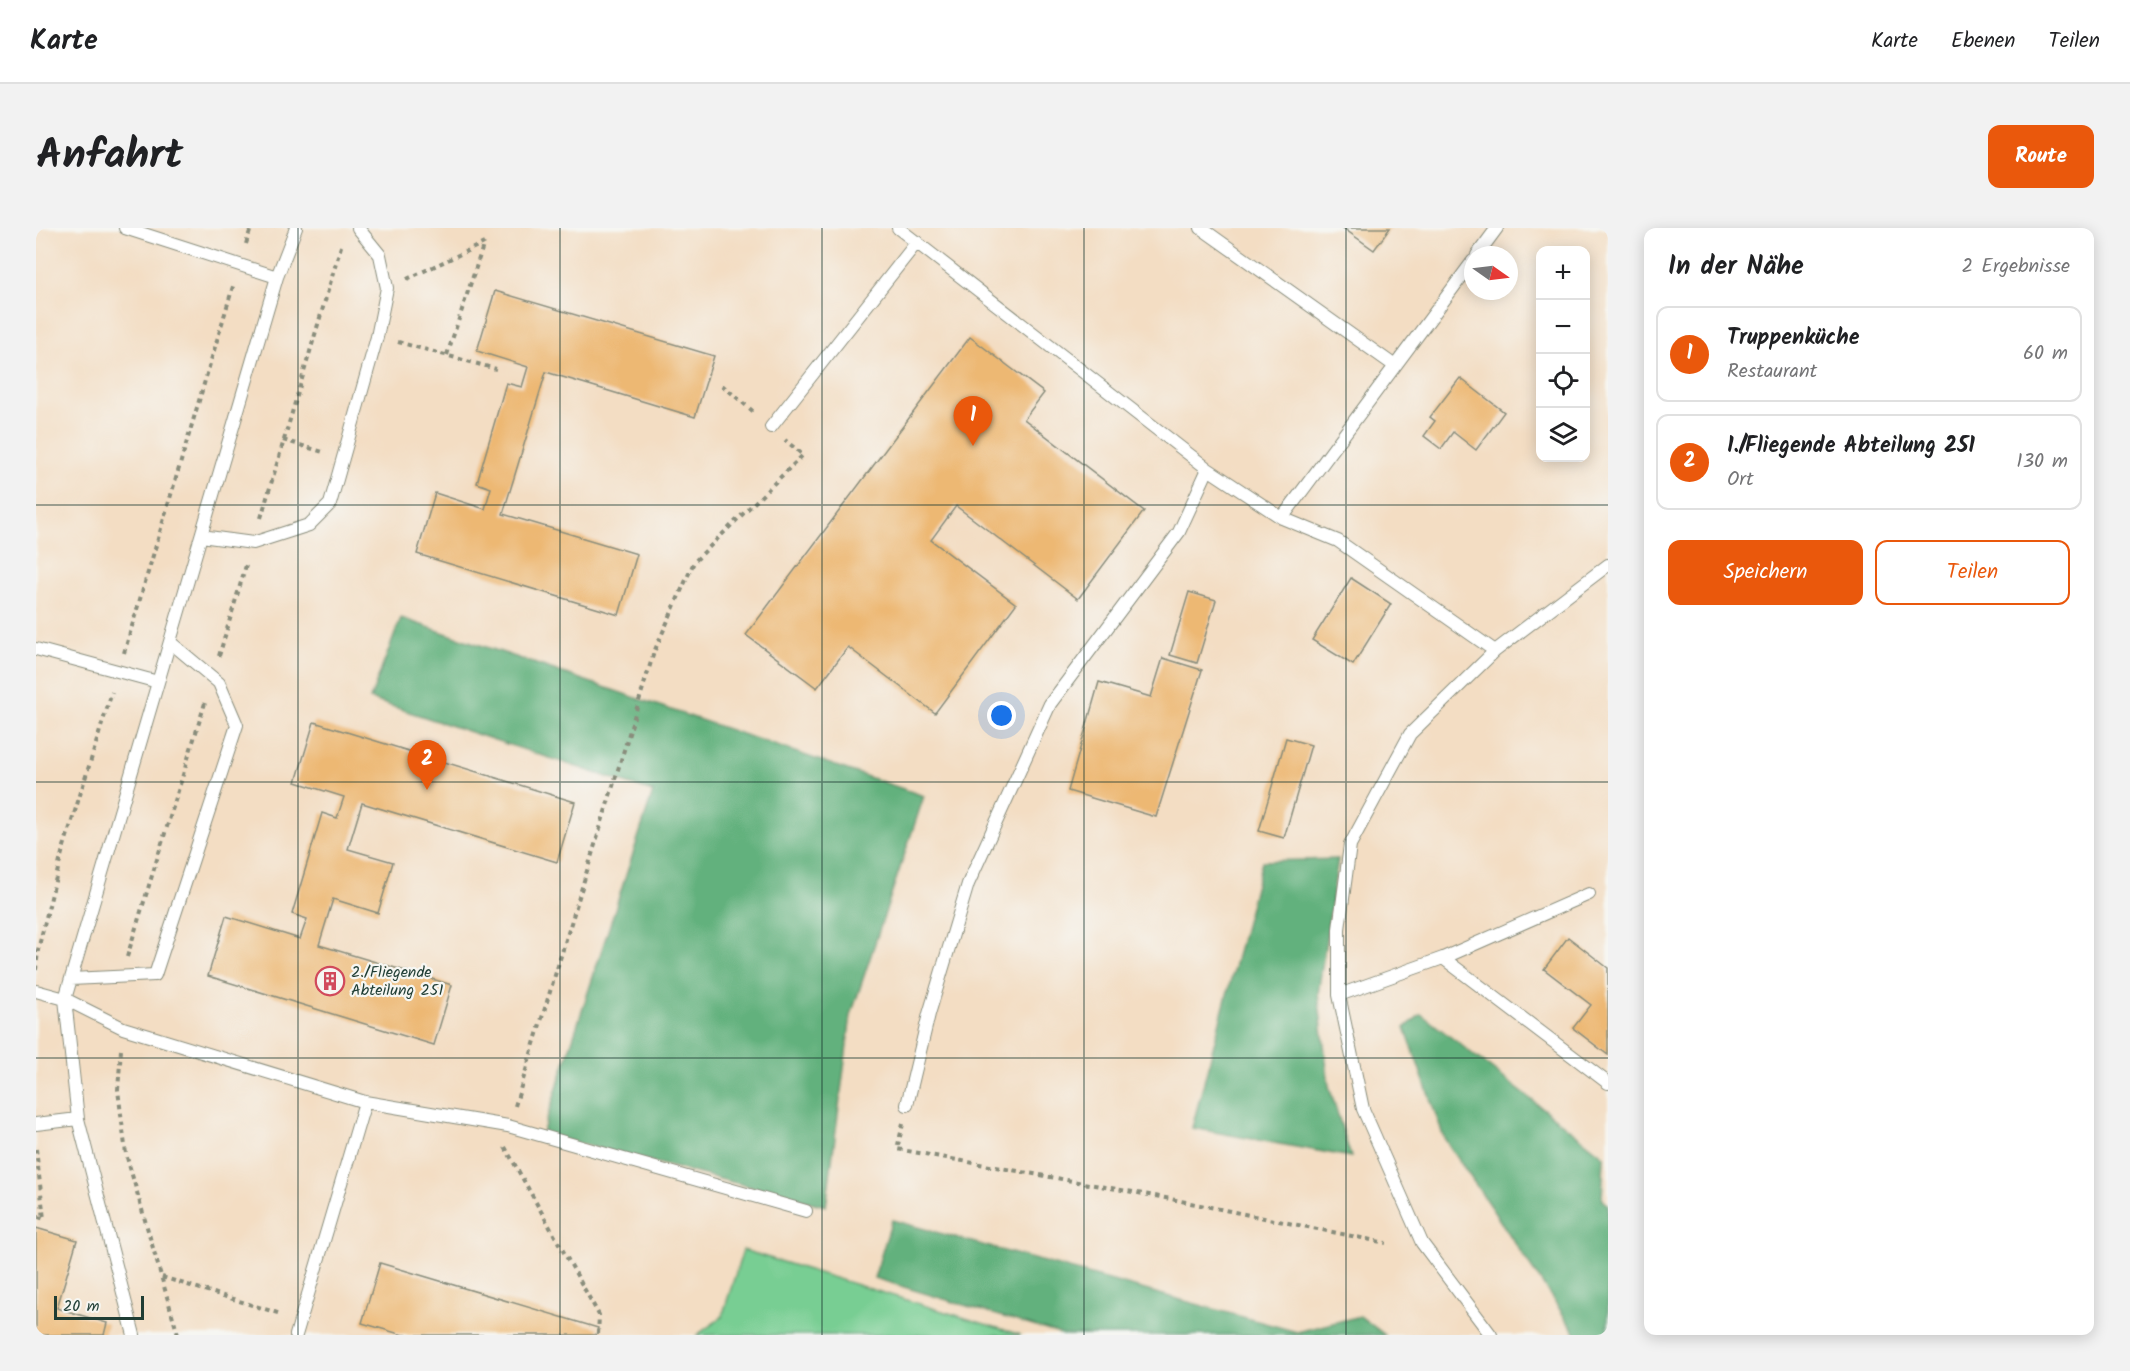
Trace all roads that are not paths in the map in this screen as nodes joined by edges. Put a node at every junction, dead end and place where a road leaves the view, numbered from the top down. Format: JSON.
{"nodes":[{"id":1,"x":125,"y":228,"type":"edge"},
{"id":2,"x":296,"y":228,"type":"edge"},
{"id":3,"x":358,"y":228,"type":"edge"},
{"id":4,"x":898,"y":228,"type":"edge"},
{"id":5,"x":1201,"y":228,"type":"edge"},
{"id":6,"x":1497,"y":228,"type":"edge"},
{"id":7,"x":917,"y":242,"type":"junction"},
{"id":8,"x":1484,"y":246,"type":"edge"},
{"id":9,"x":1464,"y":273,"type":"edge"},
{"id":10,"x":277,"y":277,"type":"junction"},
{"id":11,"x":1395,"y":366,"type":"junction"},
{"id":12,"x":771,"y":427,"type":"road end"},
{"id":13,"x":1208,"y":469,"type":"junction"},
{"id":14,"x":1282,"y":518,"type":"junction"},
{"id":15,"x":201,"y":536,"type":"junction"},
{"id":16,"x":1608,"y":565,"type":"edge"},
{"id":17,"x":170,"y":642,"type":"junction"},
{"id":18,"x":36,"y":649,"type":"edge"},
{"id":19,"x":1495,"y":651,"type":"junction"},
{"id":20,"x":158,"y":681,"type":"junction"},
{"id":21,"x":1589,"y":894,"type":"dead end"},
{"id":22,"x":1443,"y":958,"type":"junction"},
{"id":23,"x":70,"y":979,"type":"junction"},
{"id":24,"x":36,"y":991,"type":"edge"},
{"id":25,"x":1339,"y":995,"type":"junction"},
{"id":26,"x":65,"y":999,"type":"junction"},
{"id":27,"x":1608,"y":1083,"type":"edge"},
{"id":28,"x":365,"y":1102,"type":"junction"},
{"id":29,"x":907,"y":1105,"type":"road end"},
{"id":30,"x":78,"y":1119,"type":"junction"},
{"id":31,"x":36,"y":1124,"type":"edge"},
{"id":32,"x":806,"y":1211,"type":"dead end"},
{"id":33,"x":134,"y":1335,"type":"edge"},
{"id":34,"x":296,"y":1335,"type":"edge"},
{"id":35,"x":1491,"y":1335,"type":"edge"}],
"edges":[{"from":1,"to":10,"type":"lane"},
{"from":2,"to":10,"type":"lane"},
{"from":3,"to":15,"type":"lane"},
{"from":4,"to":7,"type":"lane"},
{"from":5,"to":11,"type":"lane"},
{"from":6,"to":8,"type":"lane"},
{"from":7,"to":12,"type":"lane"},
{"from":7,"to":13,"type":"lane"},
{"from":9,"to":11,"type":"lane"},
{"from":10,"to":15,"type":"lane"},
{"from":11,"to":14,"type":"lane"},
{"from":13,"to":14,"type":"lane"},
{"from":13,"to":29,"type":"lane"},
{"from":14,"to":19,"type":"lane"},
{"from":15,"to":17,"type":"lane"},
{"from":16,"to":19,"type":"lane"},
{"from":17,"to":20,"type":"lane"},
{"from":17,"to":23,"type":"lane"},
{"from":18,"to":20,"type":"lane"},
{"from":19,"to":25,"type":"lane"},
{"from":20,"to":23,"type":"lane"},
{"from":21,"to":22,"type":"lane"},
{"from":22,"to":25,"type":"lane"},
{"from":22,"to":27,"type":"lane"},
{"from":23,"to":26,"type":"lane"},
{"from":24,"to":26,"type":"lane"},
{"from":25,"to":35,"type":"lane"},
{"from":26,"to":28,"type":"lane"},
{"from":26,"to":30,"type":"lane"},
{"from":28,"to":32,"type":"lane"},
{"from":28,"to":34,"type":"lane"},
{"from":30,"to":31,"type":"lane"},
{"from":30,"to":33,"type":"lane"}]}
